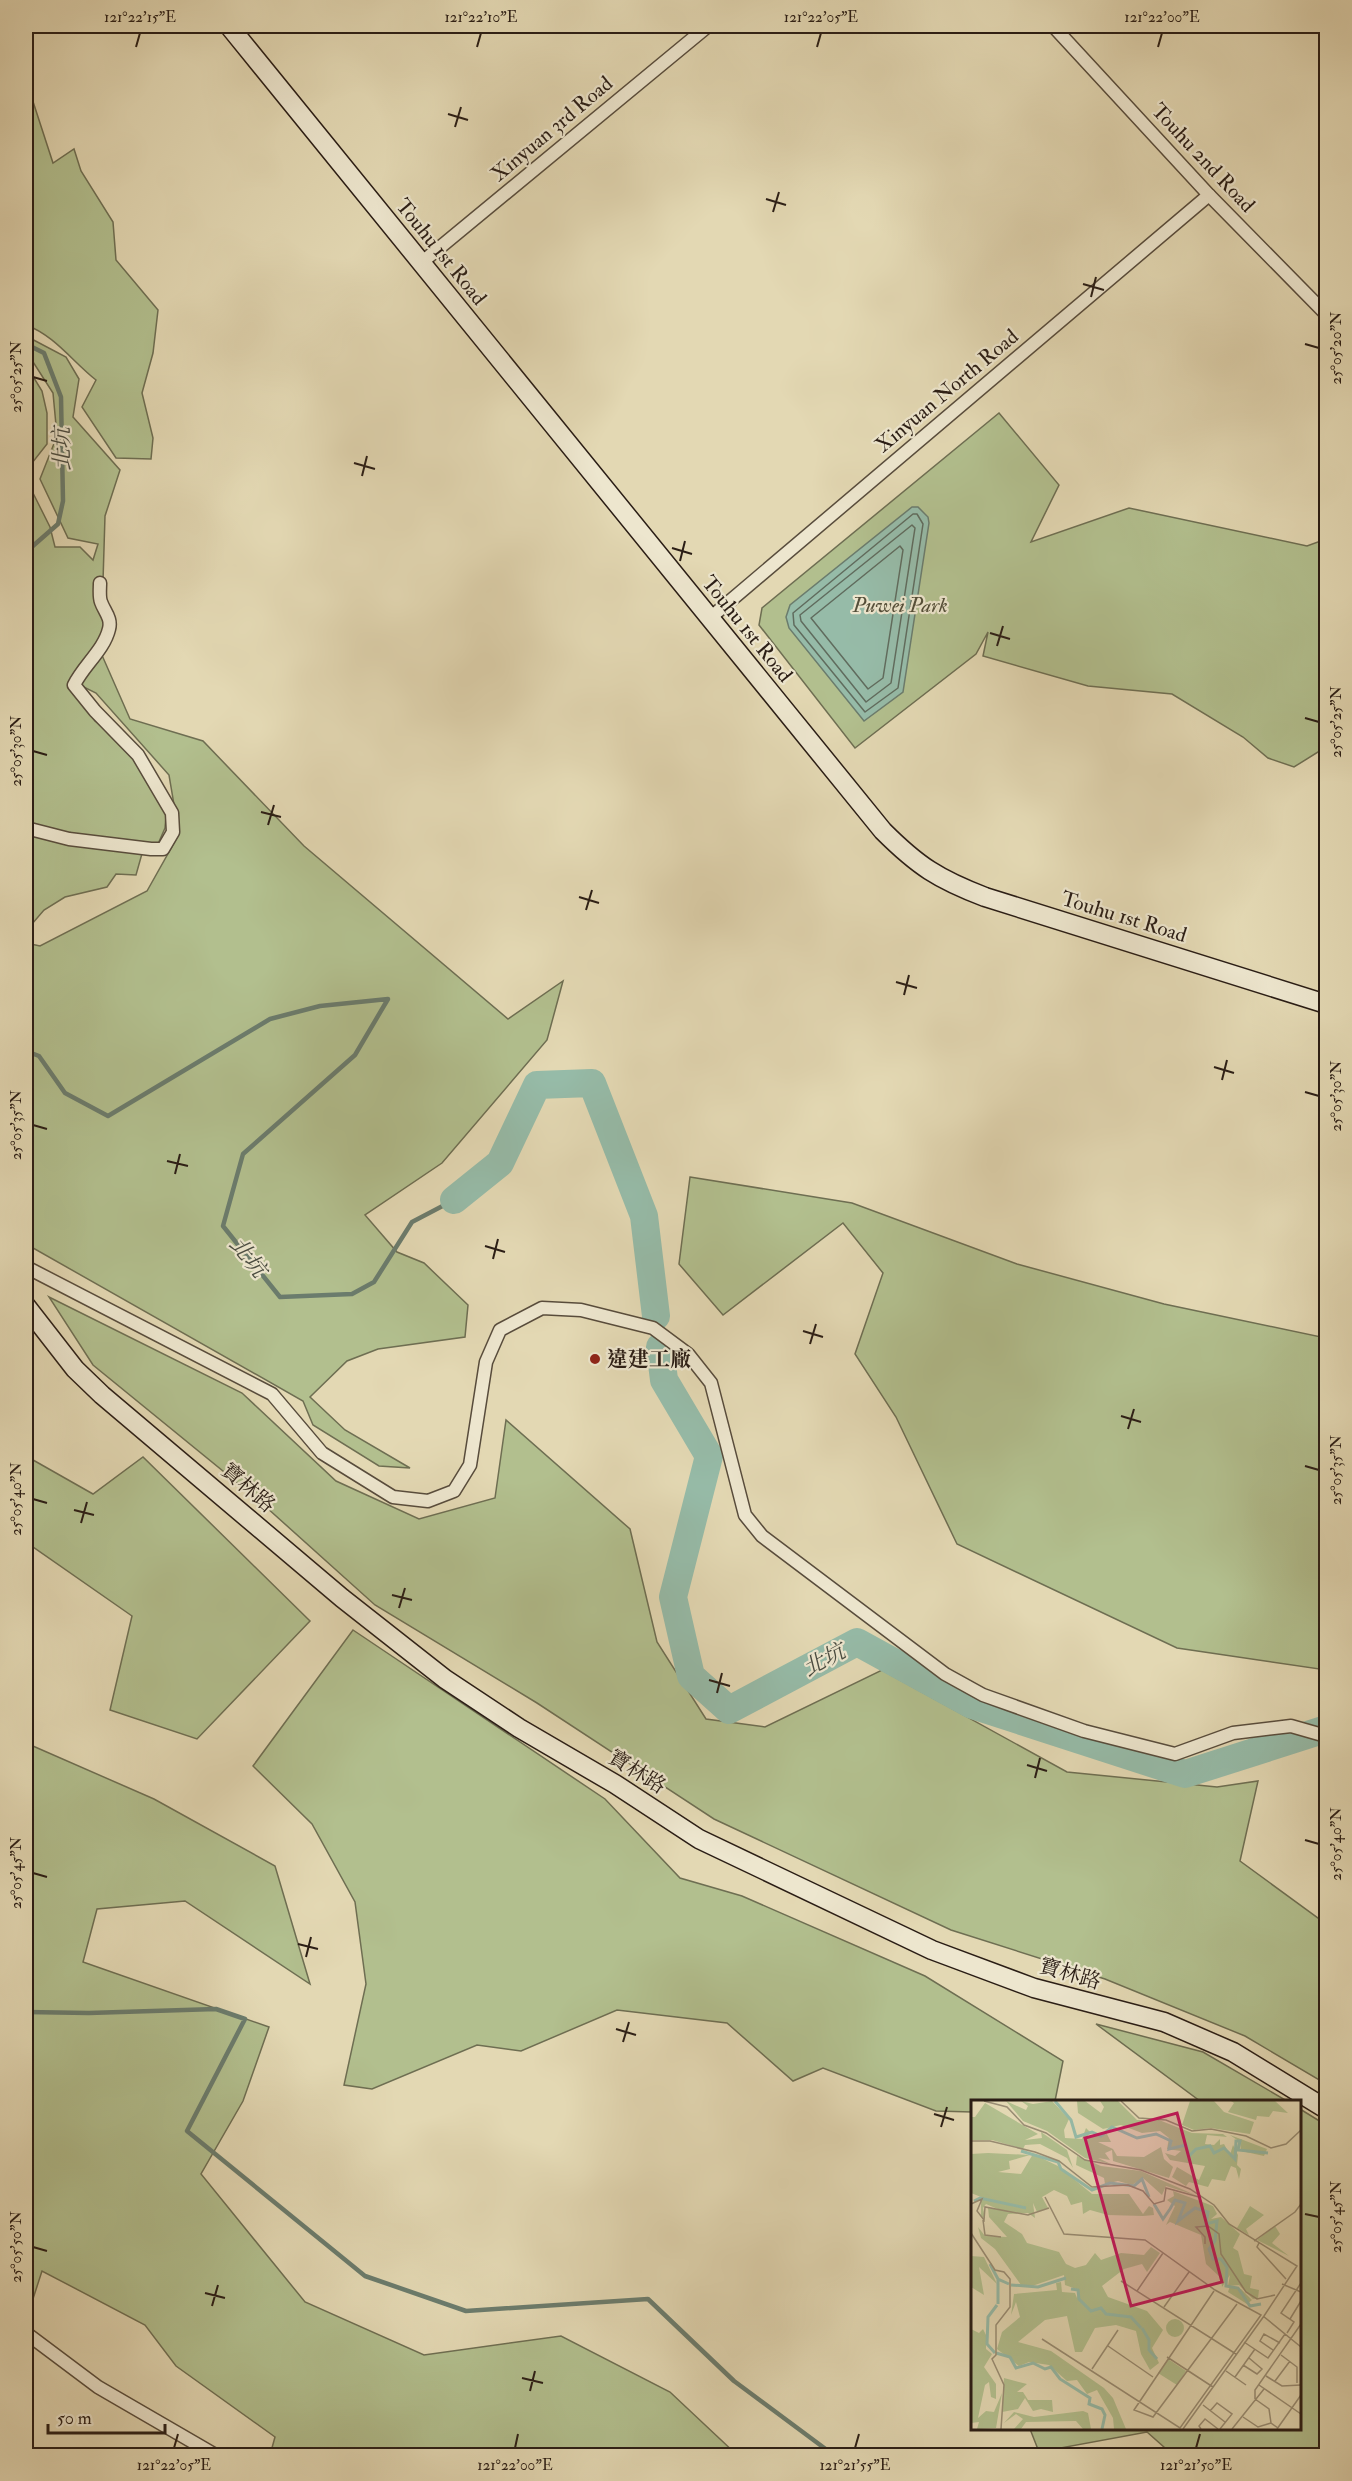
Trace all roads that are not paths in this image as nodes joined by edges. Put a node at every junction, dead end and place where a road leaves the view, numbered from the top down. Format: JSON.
{"nodes":[{"id":1,"x":229,"y":26,"type":"edge"},
{"id":2,"x":708,"y":26,"type":"edge"},
{"id":3,"x":1053,"y":26,"type":"edge"},
{"id":4,"x":1209,"y":195,"type":"junction"},
{"id":5,"x":421,"y":263,"type":"junction"},
{"id":6,"x":1326,"y":314,"type":"edge"},
{"id":7,"x":100,"y":583,"type":"dead end"},
{"id":8,"x":710,"y":618,"type":"junction"},
{"id":9,"x":26,"y":828,"type":"edge"},
{"id":10,"x":1326,"y":1004,"type":"edge"},
{"id":11,"x":26,"y":1267,"type":"edge"},
{"id":12,"x":26,"y":1306,"type":"edge"},
{"id":13,"x":1326,"y":1736,"type":"edge"},
{"id":14,"x":1326,"y":2109,"type":"edge"},
{"id":15,"x":26,"y":2332,"type":"edge"},
{"id":16,"x":217,"y":2456,"type":"edge"}],
"edges":[{"from":1,"to":5,"type":"main road","name":"Touhu 1st Road"},
{"from":2,"to":5,"type":"street","name":"Xinyuan 3rd Road"},
{"from":3,"to":4,"type":"street","name":"Touhu 2nd Road"},
{"from":4,"to":6,"type":"street","name":"Touhu 2nd Road"},
{"from":4,"to":8,"type":"street","name":"Xinyuan North Road"},
{"from":5,"to":8,"type":"main road","name":"Touhu 1st Road"},
{"from":7,"to":9,"type":"street"},
{"from":8,"to":10,"type":"main road","name":"Touhu 1st Road"},
{"from":11,"to":13,"type":"street"},
{"from":12,"to":14,"type":"main road","name":"寶林路"},
{"from":15,"to":16,"type":"street"}]}
